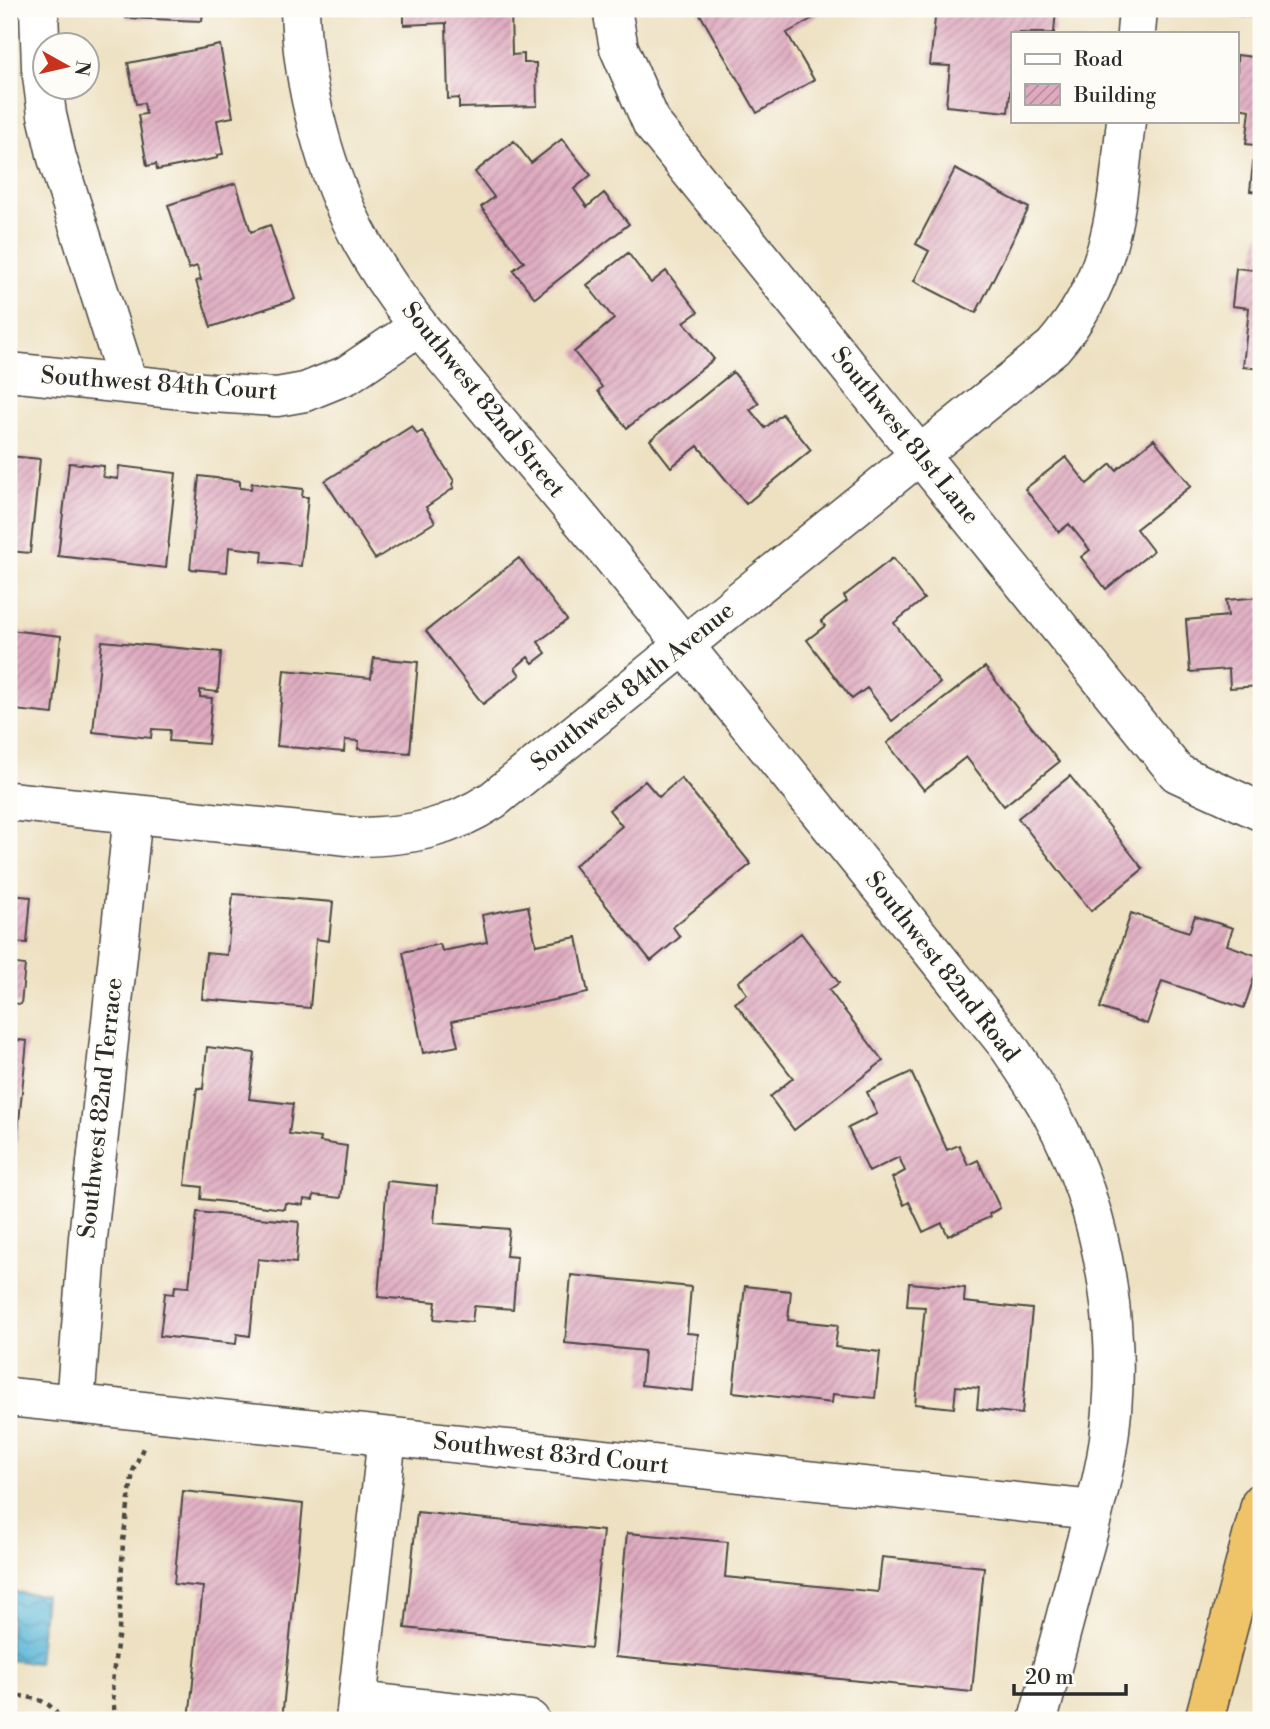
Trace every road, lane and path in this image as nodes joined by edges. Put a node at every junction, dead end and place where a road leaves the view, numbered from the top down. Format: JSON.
{"nodes":[{"id":1,"x":40,"y":9,"type":"edge"},
{"id":2,"x":300,"y":9,"type":"edge"},
{"id":3,"x":612,"y":9,"type":"edge"},
{"id":4,"x":1138,"y":9,"type":"edge"},
{"id":5,"x":1136,"y":32,"type":"edge"},
{"id":6,"x":1126,"y":122,"type":"edge"},
{"id":7,"x":418,"y":327,"type":"junction"},
{"id":8,"x":9,"y":372,"type":"edge"},
{"id":9,"x":128,"y":383,"type":"junction"},
{"id":10,"x":920,"y":454,"type":"junction"},
{"id":11,"x":685,"y":645,"type":"junction"},
{"id":12,"x":9,"y":801,"type":"edge"},
{"id":13,"x":1260,"y":811,"type":"edge"},
{"id":14,"x":133,"y":814,"type":"junction"},
{"id":15,"x":9,"y":1397,"type":"edge"},
{"id":16,"x":75,"y":1404,"type":"junction"},
{"id":17,"x":387,"y":1437,"type":"junction"},
{"id":18,"x":144,"y":1440,"type":"dead end"},
{"id":19,"x":10,"y":1471,"type":"edge"},
{"id":20,"x":9,"y":1486,"type":"edge"},
{"id":21,"x":1261,"y":1502,"type":"edge"},
{"id":22,"x":1094,"y":1510,"type":"junction"},
{"id":23,"x":9,"y":1695,"type":"edge"},
{"id":24,"x":356,"y":1711,"type":"edge"},
{"id":25,"x":60,"y":1720,"type":"edge"},
{"id":26,"x":113,"y":1720,"type":"edge"},
{"id":27,"x":530,"y":1720,"type":"edge"},
{"id":28,"x":1038,"y":1720,"type":"edge"},
{"id":29,"x":1204,"y":1720,"type":"edge"}],
"edges":[{"from":1,"to":9,"type":"street"},
{"from":2,"to":7,"type":"street","name":"Southwest 82nd Street"},
{"from":3,"to":10,"type":"street","name":"Southwest 81st Lane"},
{"from":4,"to":5,"type":"street"},
{"from":6,"to":10,"type":"street","name":"Southwest 84th Avenue"},
{"from":7,"to":9,"type":"street","name":"Southwest 84th Court"},
{"from":7,"to":11,"type":"street","name":"Southwest 82nd Street"},
{"from":8,"to":9,"type":"street","name":"Southwest 84th Court"},
{"from":10,"to":11,"type":"street","name":"Southwest 84th Avenue"},
{"from":10,"to":13,"type":"street","name":"Southwest 81st Lane"},
{"from":11,"to":14,"type":"street","name":"Southwest 84th Avenue"},
{"from":11,"to":22,"type":"street","name":"Southwest 82nd Road"},
{"from":12,"to":14,"type":"street","name":"Southwest 84th Avenue"},
{"from":14,"to":16,"type":"street","name":"Southwest 82nd Terrace"},
{"from":15,"to":16,"type":"street","name":"Southwest 83rd Court"},
{"from":16,"to":17,"type":"street","name":"Southwest 83rd Court"},
{"from":17,"to":22,"type":"street","name":"Southwest 83rd Court"},
{"from":17,"to":24,"type":"street"},
{"from":18,"to":26,"type":"path"},
{"from":19,"to":20,"type":"path"},
{"from":21,"to":29,"type":"highway"},
{"from":22,"to":28,"type":"street","name":"Southwest 82nd Road"},
{"from":23,"to":25,"type":"path"},
{"from":24,"to":27,"type":"street"}]}
